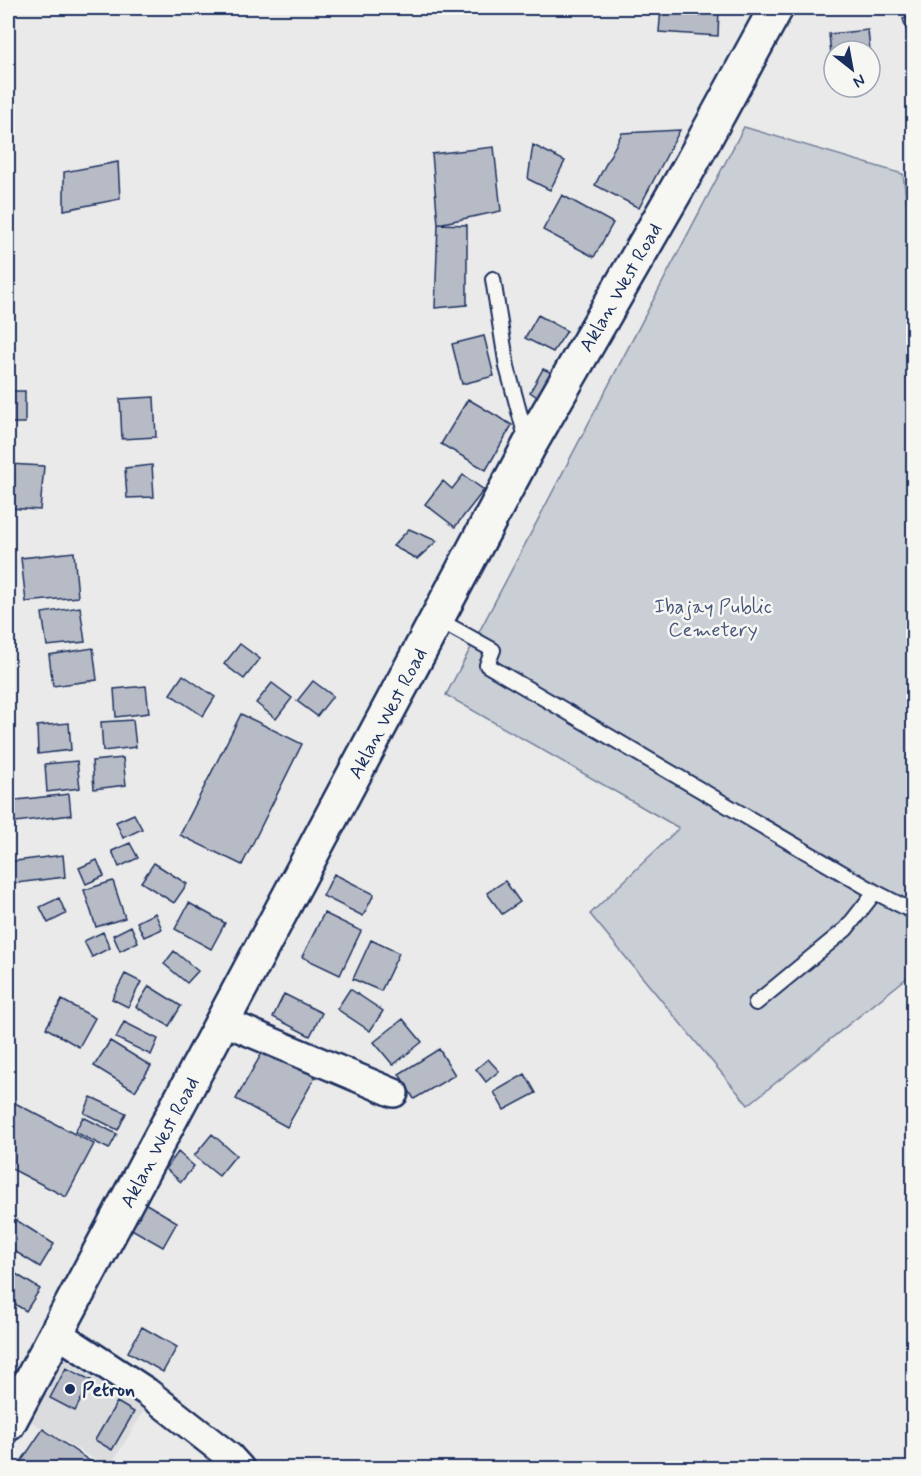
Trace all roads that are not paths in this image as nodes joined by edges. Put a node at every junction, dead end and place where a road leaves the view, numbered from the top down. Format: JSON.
{"nodes":[{"id":1,"x":776,"y":8,"type":"edge"},
{"id":2,"x":493,"y":279,"type":"dead end"},
{"id":3,"x":529,"y":446,"type":"junction"},
{"id":4,"x":437,"y":619,"type":"junction"},
{"id":5,"x":875,"y":892,"type":"junction"},
{"id":6,"x":914,"y":912,"type":"edge"},
{"id":7,"x":756,"y":1003,"type":"dead end"},
{"id":8,"x":223,"y":1021,"type":"junction"},
{"id":9,"x":394,"y":1093,"type":"dead end"},
{"id":10,"x":57,"y":1333,"type":"junction"},
{"id":11,"x":8,"y":1424,"type":"edge"},
{"id":12,"x":240,"y":1468,"type":"edge"}],
"edges":[{"from":1,"to":3,"type":"main road","name":"Aklan West Road"},
{"from":2,"to":3,"type":"lane"},
{"from":3,"to":4,"type":"main road","name":"Aklan West Road"},
{"from":4,"to":5,"type":"lane"},
{"from":4,"to":8,"type":"main road","name":"Aklan West Road"},
{"from":5,"to":6,"type":"lane"},
{"from":5,"to":7,"type":"lane"},
{"from":8,"to":9,"type":"street"},
{"from":8,"to":10,"type":"main road","name":"Aklan West Road"},
{"from":10,"to":11,"type":"main road","name":"Aklan West Road"},
{"from":10,"to":12,"type":"street"}]}
